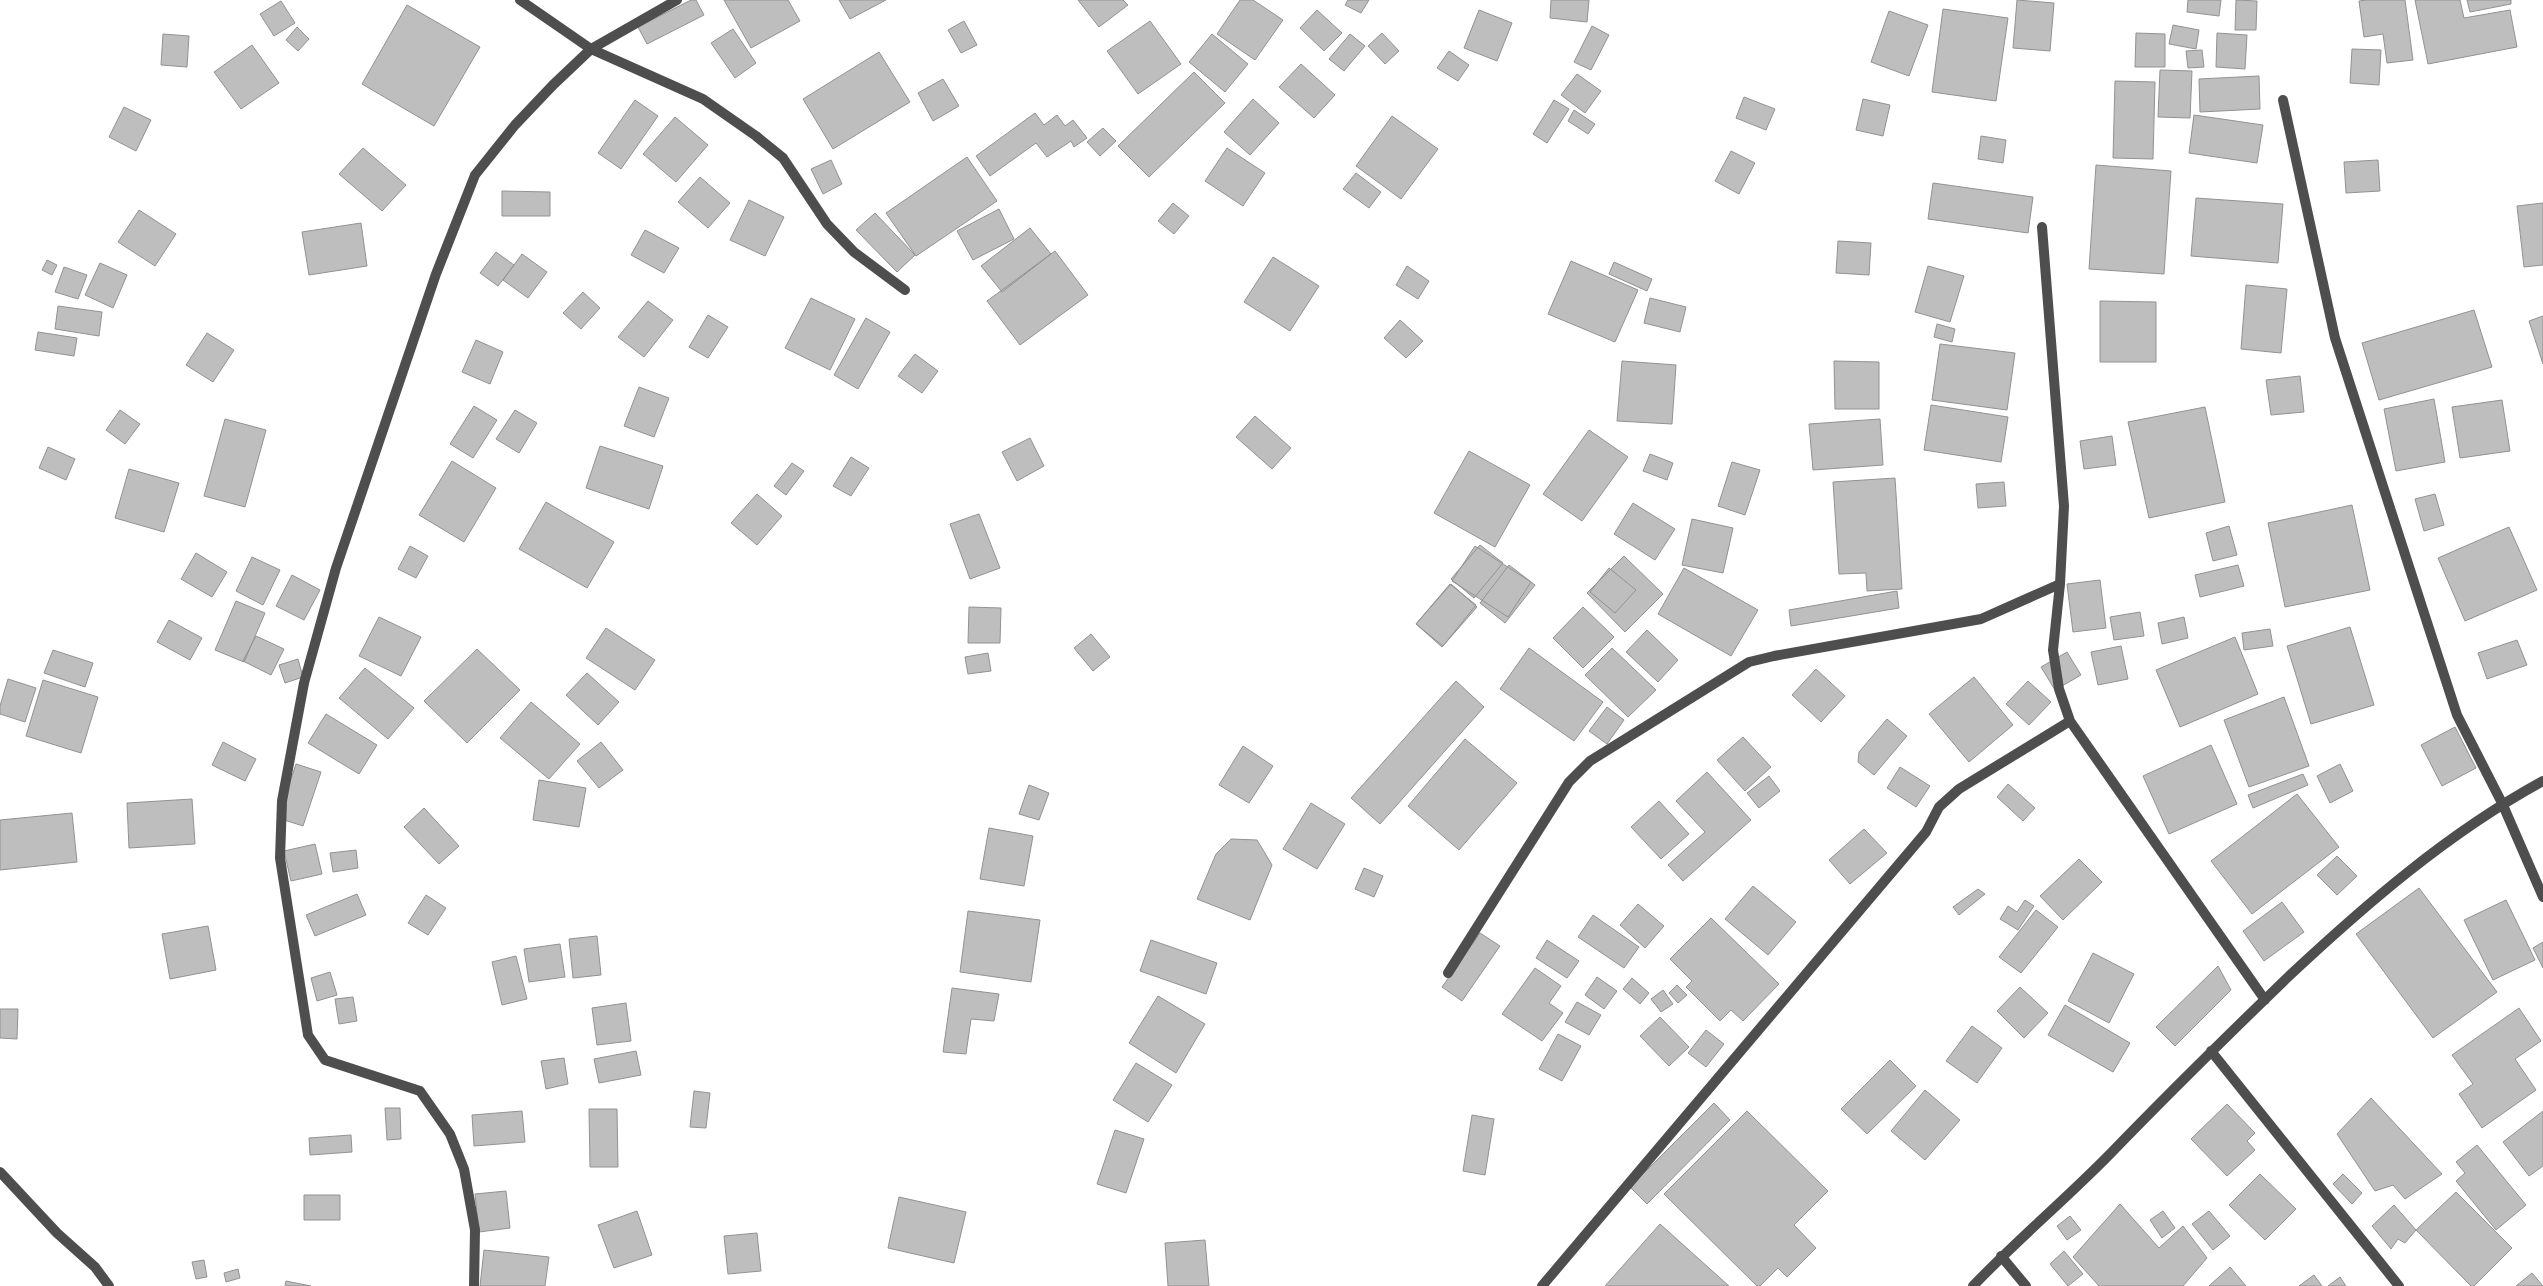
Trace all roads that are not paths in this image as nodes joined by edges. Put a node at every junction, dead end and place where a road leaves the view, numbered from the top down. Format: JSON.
{"nodes":[{"id":1,"x":520,"y":0,"type":"edge"},
{"id":2,"x":677,"y":0,"type":"edge"},
{"id":3,"x":591,"y":49,"type":"junction"},
{"id":4,"x":2283,"y":100,"type":"dead end"},
{"id":5,"x":2042,"y":226,"type":"dead end"},
{"id":6,"x":905,"y":290,"type":"dead end"},
{"id":7,"x":2060,"y":584,"type":"junction"},
{"id":8,"x":2070,"y":721,"type":"junction"},
{"id":9,"x":2543,"y":781,"type":"edge"},
{"id":10,"x":2502,"y":803,"type":"junction"},
{"id":11,"x":2543,"y":897,"type":"edge"},
{"id":12,"x":1448,"y":973,"type":"dead end"},
{"id":13,"x":2265,"y":1000,"type":"junction"},
{"id":14,"x":2211,"y":1051,"type":"junction"},
{"id":15,"x":0,"y":1172,"type":"edge"},
{"id":16,"x":2001,"y":1256,"type":"junction"},
{"id":17,"x":109,"y":1286,"type":"edge"},
{"id":18,"x":474,"y":1286,"type":"edge"},
{"id":19,"x":1542,"y":1286,"type":"edge"},
{"id":20,"x":1973,"y":1286,"type":"edge"},
{"id":21,"x":2026,"y":1286,"type":"edge"},
{"id":22,"x":2399,"y":1286,"type":"edge"}],
"edges":[{"from":1,"to":3,"type":"street"},
{"from":2,"to":3,"type":"street"},
{"from":3,"to":6,"type":"street"},
{"from":3,"to":18,"type":"street"},
{"from":4,"to":10,"type":"street"},
{"from":5,"to":7,"type":"street"},
{"from":7,"to":8,"type":"street"},
{"from":7,"to":12,"type":"street"},
{"from":8,"to":13,"type":"street"},
{"from":8,"to":19,"type":"street"},
{"from":9,"to":10,"type":"street"},
{"from":10,"to":11,"type":"street"},
{"from":10,"to":13,"type":"street"},
{"from":13,"to":14,"type":"street"},
{"from":14,"to":16,"type":"street"},
{"from":14,"to":22,"type":"street"},
{"from":15,"to":17,"type":"street"},
{"from":16,"to":20,"type":"street"},
{"from":16,"to":21,"type":"street"}]}
